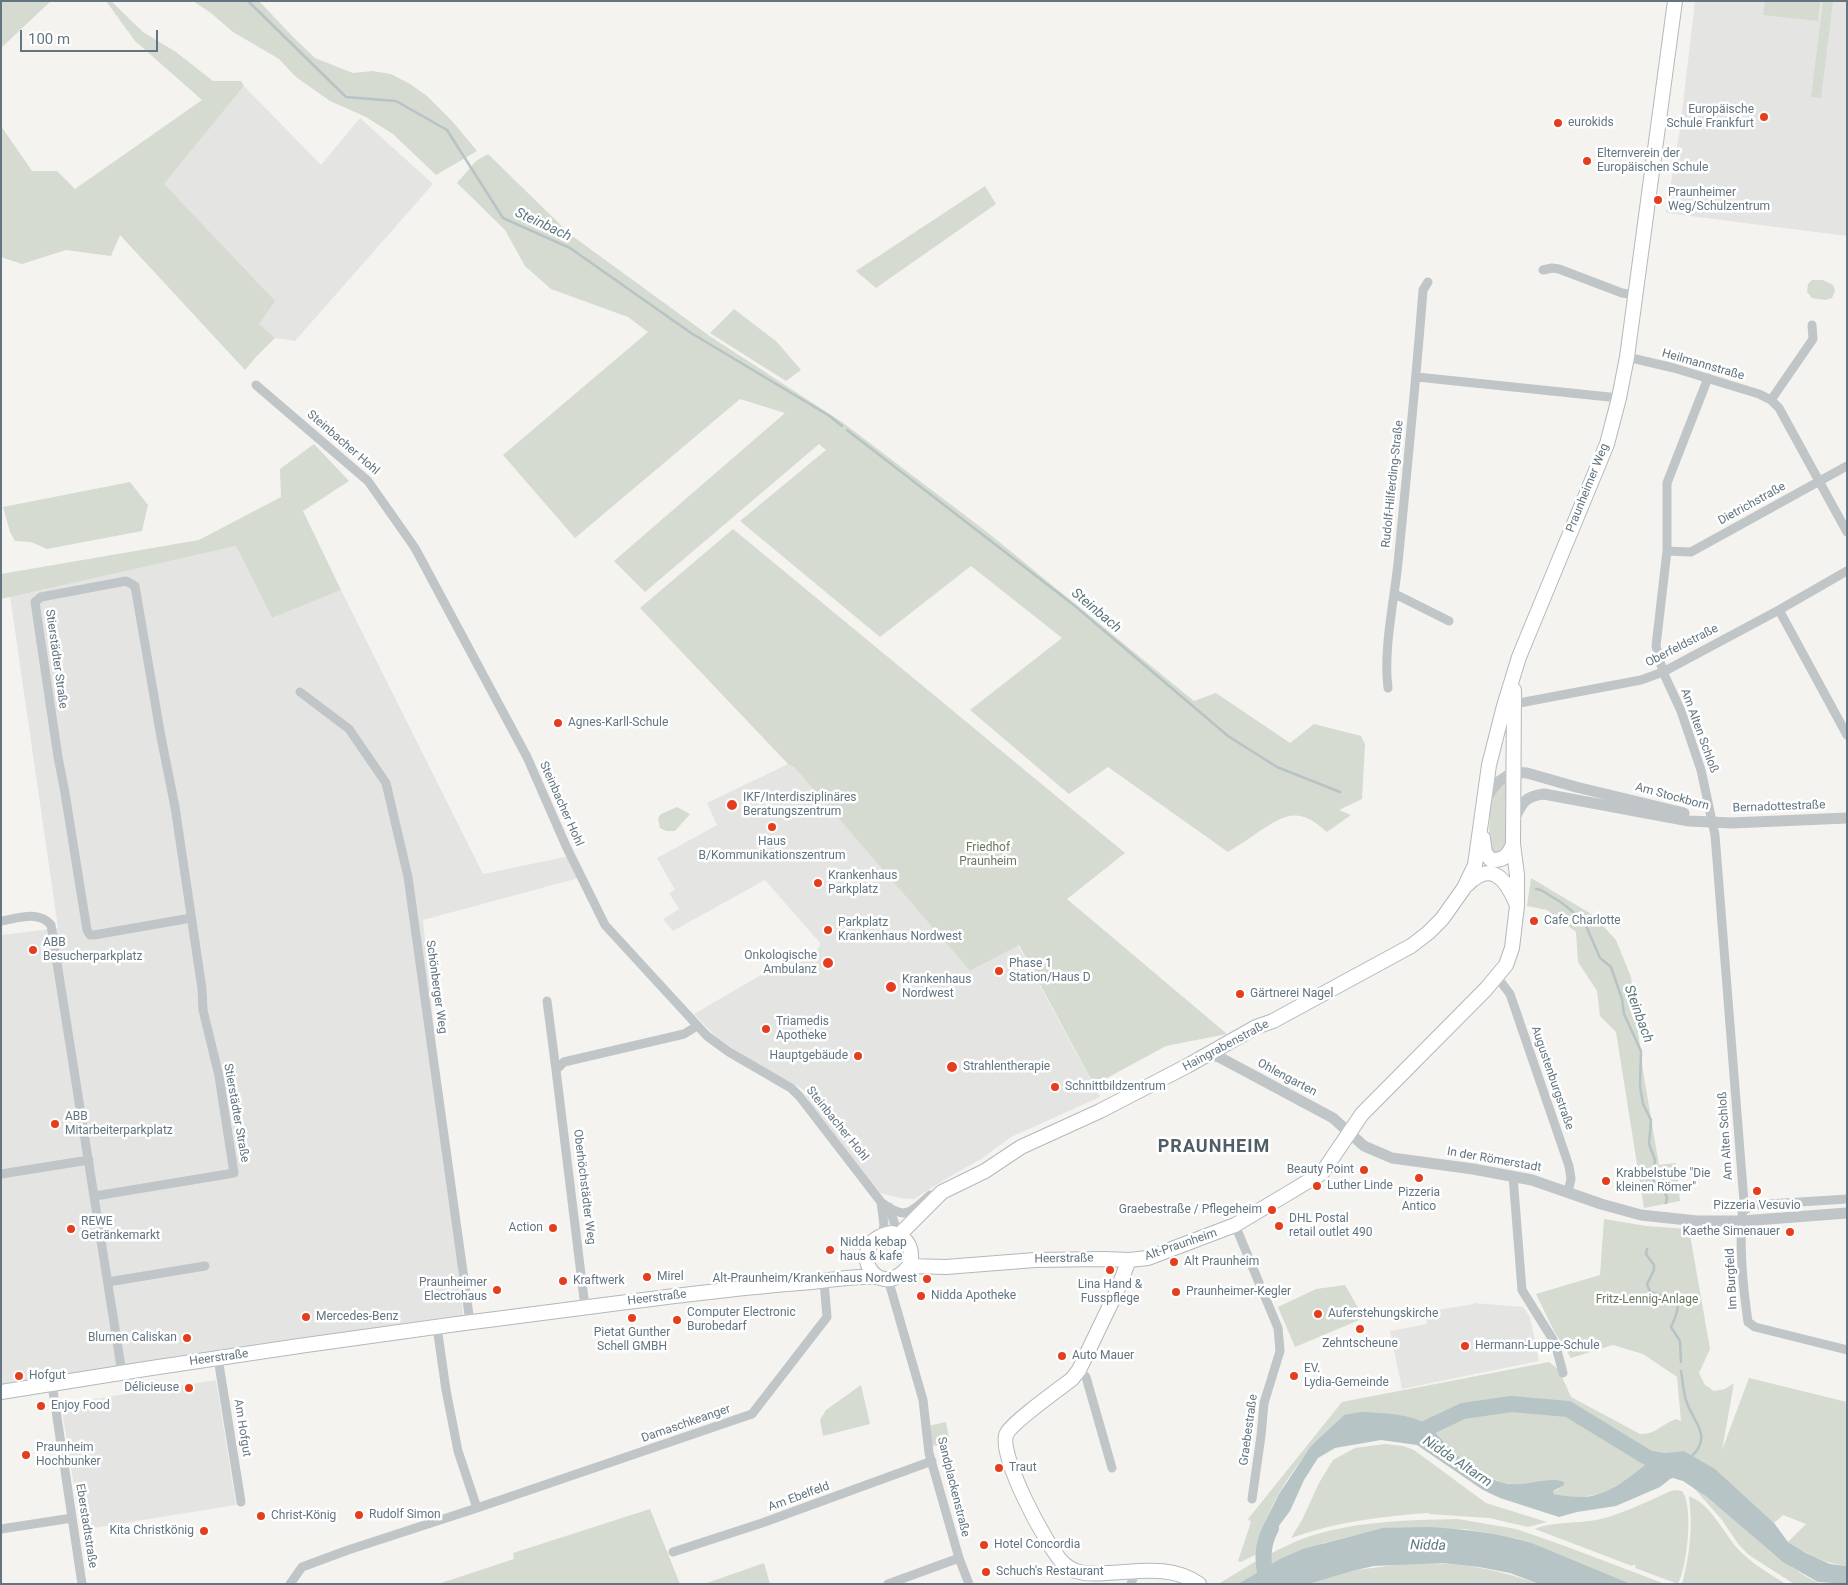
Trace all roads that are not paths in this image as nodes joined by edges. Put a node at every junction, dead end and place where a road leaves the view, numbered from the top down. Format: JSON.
{"nodes":[{"id":1,"x":1675,"y":1,"type":"edge"},
{"id":2,"x":1543,"y":270,"type":"dead end"},
{"id":3,"x":1428,"y":282,"type":"dead end"},
{"id":4,"x":1636,"y":295,"type":"junction"},
{"id":5,"x":1812,"y":325,"type":"dead end"},
{"id":6,"x":1627,"y":357,"type":"junction"},
{"id":7,"x":1417,"y":377,"type":"junction"},
{"id":8,"x":1708,"y":378,"type":"junction"},
{"id":9,"x":256,"y":385,"type":"dead end"},
{"id":10,"x":1619,"y":398,"type":"junction"},
{"id":11,"x":1771,"y":400,"type":"junction"},
{"id":12,"x":1847,"y":466,"type":"edge"},
{"id":13,"x":1819,"y":482,"type":"junction"},
{"id":14,"x":1847,"y":532,"type":"edge"},
{"id":15,"x":1667,"y":551,"type":"junction"},
{"id":16,"x":1847,"y":571,"type":"edge"},
{"id":17,"x":1395,"y":594,"type":"junction"},
{"id":18,"x":1779,"y":610,"type":"junction"},
{"id":19,"x":1449,"y":621,"type":"dead end"},
{"id":20,"x":1663,"y":672,"type":"junction"},
{"id":21,"x":1514,"y":674,"type":"junction"},
{"id":22,"x":1388,"y":688,"type":"dead end"},
{"id":23,"x":300,"y":692,"type":"dead end"},
{"id":24,"x":1514,"y":704,"type":"junction"},
{"id":25,"x":1847,"y":735,"type":"edge"},
{"id":26,"x":1513,"y":772,"type":"junction"},
{"id":27,"x":1484,"y":799,"type":"junction"},
{"id":28,"x":1847,"y":818,"type":"edge"},
{"id":29,"x":1513,"y":821,"type":"junction"},
{"id":30,"x":1712,"y":822,"type":"junction"},
{"id":31,"x":1482,"y":827,"type":"junction"},
{"id":32,"x":1513,"y":844,"type":"junction"},
{"id":33,"x":1464,"y":888,"type":"junction"},
{"id":34,"x":1517,"y":906,"type":"junction"},
{"id":35,"x":191,"y":918,"type":"junction"},
{"id":36,"x":1,"y":921,"type":"edge"},
{"id":37,"x":1497,"y":977,"type":"junction"},
{"id":38,"x":547,"y":1002,"type":"dead end"},
{"id":39,"x":697,"y":1026,"type":"junction"},
{"id":40,"x":1208,"y":1054,"type":"junction"},
{"id":41,"x":556,"y":1070,"type":"junction"},
{"id":42,"x":1350,"y":1132,"type":"junction"},
{"id":43,"x":89,"y":1160,"type":"junction"},
{"id":44,"x":1,"y":1174,"type":"edge"},
{"id":45,"x":1513,"y":1176,"type":"junction"},
{"id":46,"x":942,"y":1192,"type":"junction"},
{"id":47,"x":1568,"y":1192,"type":"junction"},
{"id":48,"x":95,"y":1196,"type":"junction"},
{"id":49,"x":1847,"y":1199,"type":"edge"},
{"id":50,"x":885,"y":1205,"type":"junction"},
{"id":51,"x":1847,"y":1214,"type":"edge"},
{"id":52,"x":1742,"y":1216,"type":"junction"},
{"id":53,"x":1235,"y":1226,"type":"junction"},
{"id":54,"x":898,"y":1234,"type":"junction"},
{"id":55,"x":882,"y":1236,"type":"junction"},
{"id":56,"x":865,"y":1258,"type":"junction"},
{"id":57,"x":1129,"y":1260,"type":"junction"},
{"id":58,"x":205,"y":1266,"type":"dead end"},
{"id":59,"x":910,"y":1266,"type":"junction"},
{"id":60,"x":883,"y":1278,"type":"junction"},
{"id":61,"x":824,"y":1281,"type":"junction"},
{"id":62,"x":108,"y":1282,"type":"junction"},
{"id":63,"x":585,"y":1307,"type":"junction"},
{"id":64,"x":470,"y":1322,"type":"junction"},
{"id":65,"x":437,"y":1327,"type":"junction"},
{"id":66,"x":1847,"y":1350,"type":"edge"},
{"id":67,"x":218,"y":1358,"type":"junction"},
{"id":68,"x":1079,"y":1370,"type":"junction"},
{"id":69,"x":122,"y":1373,"type":"junction"},
{"id":70,"x":1563,"y":1374,"type":"dead end"},
{"id":71,"x":52,"y":1384,"type":"junction"},
{"id":72,"x":1,"y":1392,"type":"edge"},
{"id":73,"x":932,"y":1461,"type":"junction"},
{"id":74,"x":1112,"y":1468,"type":"dead end"},
{"id":75,"x":1252,"y":1499,"type":"dead end"},
{"id":76,"x":241,"y":1502,"type":"dead end"},
{"id":77,"x":477,"y":1508,"type":"junction"},
{"id":78,"x":72,"y":1518,"type":"junction"},
{"id":79,"x":1,"y":1529,"type":"edge"},
{"id":80,"x":672,"y":1552,"type":"dead end"},
{"id":81,"x":959,"y":1558,"type":"junction"},
{"id":82,"x":1133,"y":1578,"type":"edge"},
{"id":83,"x":82,"y":1584,"type":"edge"},
{"id":84,"x":290,"y":1584,"type":"edge"},
{"id":85,"x":888,"y":1584,"type":"edge"},
{"id":86,"x":969,"y":1584,"type":"edge"},
{"id":87,"x":1199,"y":1584,"type":"edge"}],
"edges":[{"from":1,"to":4,"type":"main road","name":"Praunheimer Weg"},
{"from":2,"to":4,"type":"street"},
{"from":3,"to":7,"type":"street","name":"Rudolf-Hilferding-Straße"},
{"from":4,"to":6,"type":"main road","name":"Praunheimer Weg"},
{"from":5,"to":11,"type":"street"},
{"from":6,"to":8,"type":"street","name":"Heilmannstraße"},
{"from":6,"to":10,"type":"main road","name":"Praunheimer Weg"},
{"from":7,"to":10,"type":"street"},
{"from":7,"to":17,"type":"street","name":"Rudolf-Hilferding-Straße"},
{"from":8,"to":11,"type":"street","name":"Heilmannstraße"},
{"from":8,"to":15,"type":"street","name":"Am Alten Schloß"},
{"from":9,"to":39,"type":"street","name":"Steinbacher Hohl"},
{"from":10,"to":21,"type":"main road","name":"Praunheimer Weg"},
{"from":11,"to":13,"type":"street"},
{"from":12,"to":13,"type":"street","name":"Dietrichstraße"},
{"from":13,"to":14,"type":"street"},
{"from":13,"to":15,"type":"street","name":"Dietrichstraße"},
{"from":15,"to":20,"type":"street","name":"Am Alten Schloß"},
{"from":16,"to":18,"type":"street","name":"Oberfeldstraße"},
{"from":17,"to":19,"type":"street"},
{"from":17,"to":22,"type":"street","name":"Rudolf-Hilferding-Straße"},
{"from":18,"to":20,"type":"street","name":"Oberfeldstraße"},
{"from":18,"to":25,"type":"street"},
{"from":20,"to":24,"type":"street","name":"Oberfeldstraße"},
{"from":20,"to":30,"type":"street","name":"Am Alten Schloß"},
{"from":21,"to":24,"type":"main road","name":"Praunheimer Weg"},
{"from":21,"to":27,"type":"main road","name":"Praunheimer Weg"},
{"from":23,"to":64,"type":"street","name":"Schönberger Weg"},
{"from":24,"to":26,"type":"main road","name":"Praunheimer Weg"},
{"from":26,"to":27,"type":"street"},
{"from":26,"to":29,"type":"main road","name":"Praunheimer Weg"},
{"from":26,"to":30,"type":"street","name":"Am Stockborn"},
{"from":27,"to":31,"type":"main road","name":"Praunheimer Weg"},
{"from":28,"to":30,"type":"street","name":"Bernadottestraße"},
{"from":29,"to":30,"type":"street","name":"Am Stockborn"},
{"from":29,"to":32,"type":"main road","name":"Praunheimer Weg"},
{"from":30,"to":52,"type":"street","name":"Am Alten Schloß"},
{"from":31,"to":32,"type":"main road"},
{"from":31,"to":33,"type":"main road","name":"Praunheimer Weg"},
{"from":32,"to":34,"type":"main road","name":"Praunheimer Weg"},
{"from":33,"to":34,"type":"main road"},
{"from":33,"to":40,"type":"main road","name":"Haingrabenstraße"},
{"from":34,"to":37,"type":"main road","name":"Alt-Praunheim"},
{"from":35,"to":35,"type":"street","name":"Stierstädter Straße"},
{"from":35,"to":48,"type":"street","name":"Stierstädter Straße"},
{"from":36,"to":43,"type":"street"},
{"from":37,"to":42,"type":"main road","name":"Alt-Praunheim"},
{"from":37,"to":47,"type":"street","name":"Augustenburgstraße"},
{"from":38,"to":41,"type":"street","name":"Oberhöchstädter Weg"},
{"from":39,"to":41,"type":"street"},
{"from":39,"to":50,"type":"street","name":"Steinbacher Hohl"},
{"from":40,"to":42,"type":"street","name":"Ohlengarten"},
{"from":40,"to":46,"type":"main road","name":"Haingrabenstraße"},
{"from":41,"to":63,"type":"street","name":"Oberhöchstädter Weg"},
{"from":42,"to":45,"type":"street","name":"In der Römerstadt"},
{"from":42,"to":53,"type":"main road","name":"Alt-Praunheim"},
{"from":43,"to":44,"type":"street"},
{"from":43,"to":48,"type":"street"},
{"from":45,"to":47,"type":"street","name":"In der Römerstadt"},
{"from":45,"to":70,"type":"street"},
{"from":46,"to":50,"type":"street"},
{"from":46,"to":54,"type":"main road","name":"Haingrabenstraße"},
{"from":47,"to":52,"type":"street","name":"In der Römerstadt"},
{"from":48,"to":62,"type":"street"},
{"from":49,"to":52,"type":"street","name":"In der Römerstadt"},
{"from":50,"to":54,"type":"street","name":"Steinbacher Hohl"},
{"from":50,"to":55,"type":"street"},
{"from":51,"to":52,"type":"street","name":"In der Römerstadt"},
{"from":52,"to":66,"type":"street","name":"Im Burgfeld"},
{"from":53,"to":57,"type":"main road","name":"Alt-Praunheim"},
{"from":53,"to":75,"type":"street","name":"Graebestraße"},
{"from":54,"to":55,"type":"main road"},
{"from":54,"to":59,"type":"main road"},
{"from":55,"to":56,"type":"main road"},
{"from":56,"to":60,"type":"main road"},
{"from":56,"to":61,"type":"main road"},
{"from":57,"to":59,"type":"main road","name":"Heerstraße"},
{"from":57,"to":68,"type":"main road","name":"Alt-Praunheim"},
{"from":58,"to":62,"type":"street"},
{"from":59,"to":60,"type":"main road"},
{"from":60,"to":61,"type":"main road","name":"Heerstraße"},
{"from":60,"to":73,"type":"street","name":"Sandplackenstraße"},
{"from":61,"to":63,"type":"main road","name":"Heerstraße"},
{"from":61,"to":77,"type":"street","name":"Damaschkeanger"},
{"from":62,"to":69,"type":"street"},
{"from":63,"to":64,"type":"main road","name":"Heerstraße"},
{"from":64,"to":65,"type":"main road","name":"Heerstraße"},
{"from":65,"to":67,"type":"main road","name":"Heerstraße"},
{"from":65,"to":77,"type":"street"},
{"from":67,"to":69,"type":"main road","name":"Heerstraße"},
{"from":67,"to":76,"type":"street","name":"Am Hofgut"},
{"from":68,"to":74,"type":"street"},
{"from":68,"to":82,"type":"main road","name":"Alt-Praunheim"},
{"from":69,"to":71,"type":"main road","name":"Heerstraße"},
{"from":71,"to":72,"type":"main road","name":"Heerstraße"},
{"from":71,"to":78,"type":"street","name":"Eberstadtstraße"},
{"from":73,"to":80,"type":"street","name":"Am Ebelfeld"},
{"from":73,"to":81,"type":"street","name":"Sandplackenstraße"},
{"from":77,"to":84,"type":"street","name":"Damaschkeanger"},
{"from":78,"to":79,"type":"street"},
{"from":78,"to":83,"type":"street","name":"Eberstadtstraße"},
{"from":81,"to":85,"type":"street"},
{"from":81,"to":86,"type":"street","name":"Sandplackenstraße"},
{"from":82,"to":87,"type":"main road","name":"Alt-Praunheim"}]}
